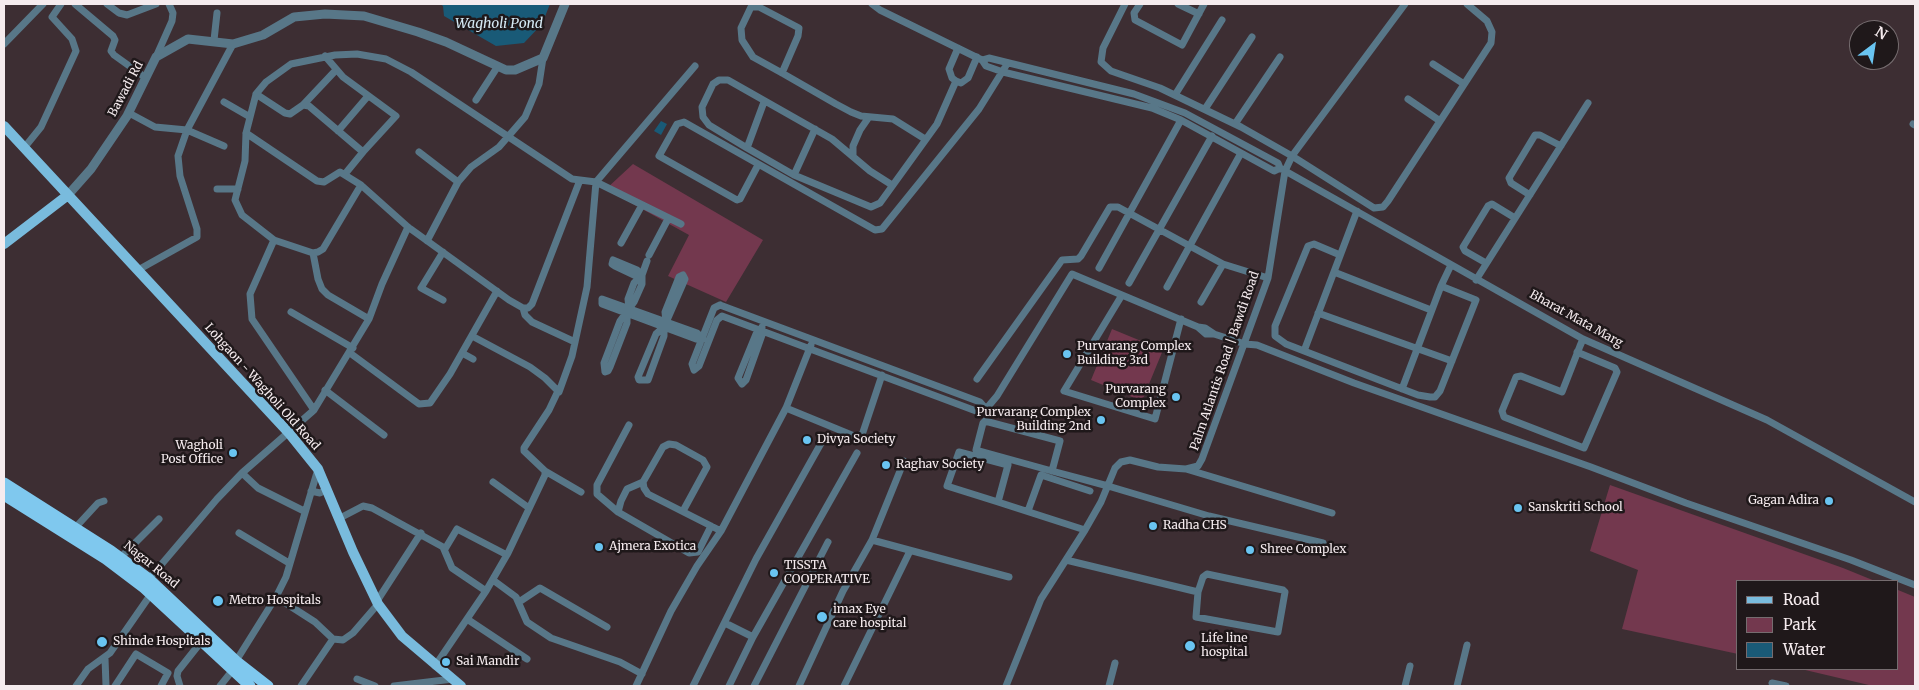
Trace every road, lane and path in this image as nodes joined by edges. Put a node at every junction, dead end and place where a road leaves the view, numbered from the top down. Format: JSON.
{"nodes":[{"id":1,"x":43,"y":4,"type":"edge"},
{"id":2,"x":61,"y":4,"type":"edge"},
{"id":3,"x":75,"y":4,"type":"edge"},
{"id":4,"x":107,"y":4,"type":"edge"},
{"id":5,"x":156,"y":4,"type":"edge"},
{"id":6,"x":169,"y":4,"type":"edge"},
{"id":7,"x":565,"y":4,"type":"edge"},
{"id":8,"x":872,"y":4,"type":"edge"},
{"id":9,"x":1125,"y":4,"type":"edge"},
{"id":10,"x":1140,"y":4,"type":"edge"},
{"id":11,"x":1178,"y":4,"type":"edge"},
{"id":12,"x":1204,"y":4,"type":"edge"},
{"id":13,"x":1405,"y":4,"type":"edge"},
{"id":14,"x":1467,"y":4,"type":"edge"},
{"id":15,"x":217,"y":13,"type":"dead end"},
{"id":16,"x":1199,"y":14,"type":"junction"},
{"id":17,"x":1222,"y":20,"type":"dead end"},
{"id":18,"x":1252,"y":37,"type":"dead end"},
{"id":19,"x":214,"y":40,"type":"junction"},
{"id":20,"x":4,"y":44,"type":"edge"},
{"id":21,"x":233,"y":44,"type":"junction"},
{"id":22,"x":958,"y":48,"type":"junction"},
{"id":23,"x":325,"y":56,"type":"junction"},
{"id":24,"x":156,"y":57,"type":"junction"},
{"id":25,"x":1280,"y":57,"type":"dead end"},
{"id":26,"x":543,"y":58,"type":"junction"},
{"id":27,"x":979,"y":59,"type":"junction"},
{"id":28,"x":1007,"y":64,"type":"junction"},
{"id":29,"x":1433,"y":64,"type":"dead end"},
{"id":30,"x":498,"y":66,"type":"junction"},
{"id":31,"x":695,"y":66,"type":"dead end"},
{"id":32,"x":336,"y":70,"type":"junction"},
{"id":33,"x":1003,"y":72,"type":"junction"},
{"id":34,"x":782,"y":73,"type":"junction"},
{"id":35,"x":146,"y":78,"type":"junction"},
{"id":36,"x":956,"y":81,"type":"junction"},
{"id":37,"x":1464,"y":84,"type":"junction"},
{"id":38,"x":256,"y":94,"type":"junction"},
{"id":39,"x":1175,"y":95,"type":"junction"},
{"id":40,"x":368,"y":96,"type":"junction"},
{"id":41,"x":1408,"y":99,"type":"dead end"},
{"id":42,"x":476,"y":100,"type":"dead end"},
{"id":43,"x":224,"y":102,"type":"dead end"},
{"id":44,"x":764,"y":102,"type":"junction"},
{"id":45,"x":1588,"y":103,"type":"dead end"},
{"id":46,"x":303,"y":105,"type":"junction"},
{"id":47,"x":1205,"y":109,"type":"junction"},
{"id":48,"x":129,"y":113,"type":"junction"},
{"id":49,"x":250,"y":117,"type":"junction"},
{"id":50,"x":869,"y":117,"type":"junction"},
{"id":51,"x":1181,"y":120,"type":"junction"},
{"id":52,"x":1440,"y":121,"type":"junction"},
{"id":53,"x":1235,"y":124,"type":"junction"},
{"id":54,"x":4,"y":126,"type":"edge"},
{"id":55,"x":816,"y":128,"type":"junction"},
{"id":56,"x":187,"y":130,"type":"junction"},
{"id":57,"x":338,"y":130,"type":"junction"},
{"id":58,"x":246,"y":133,"type":"junction"},
{"id":59,"x":508,"y":136,"type":"junction"},
{"id":60,"x":1212,"y":136,"type":"junction"},
{"id":61,"x":925,"y":139,"type":"junction"},
{"id":62,"x":224,"y":146,"type":"dead end"},
{"id":63,"x":1561,"y":146,"type":"junction"},
{"id":64,"x":24,"y":148,"type":"junction"},
{"id":65,"x":747,"y":148,"type":"junction"},
{"id":66,"x":362,"y":152,"type":"junction"},
{"id":67,"x":419,"y":152,"type":"dead end"},
{"id":68,"x":1241,"y":153,"type":"junction"},
{"id":69,"x":854,"y":155,"type":"junction"},
{"id":70,"x":1292,"y":156,"type":"junction"},
{"id":71,"x":758,"y":165,"type":"junction"},
{"id":72,"x":1283,"y":170,"type":"junction"},
{"id":73,"x":345,"y":174,"type":"junction"},
{"id":74,"x":794,"y":175,"type":"junction"},
{"id":75,"x":580,"y":180,"type":"junction"},
{"id":76,"x":458,"y":182,"type":"junction"},
{"id":77,"x":596,"y":182,"type":"junction"},
{"id":78,"x":361,"y":184,"type":"junction"},
{"id":79,"x":892,"y":184,"type":"junction"},
{"id":80,"x":217,"y":189,"type":"dead end"},
{"id":81,"x":238,"y":189,"type":"junction"},
{"id":82,"x":68,"y":195,"type":"junction"},
{"id":83,"x":1530,"y":195,"type":"junction"},
{"id":84,"x":642,"y":205,"type":"junction"},
{"id":85,"x":1357,"y":211,"type":"junction"},
{"id":86,"x":1130,"y":214,"type":"junction"},
{"id":87,"x":1515,"y":218,"type":"junction"},
{"id":88,"x":668,"y":219,"type":"junction"},
{"id":89,"x":681,"y":224,"type":"dead end"},
{"id":90,"x":408,"y":227,"type":"junction"},
{"id":91,"x":1159,"y":230,"type":"junction"},
{"id":92,"x":274,"y":240,"type":"junction"},
{"id":93,"x":427,"y":240,"type":"junction"},
{"id":94,"x":4,"y":244,"type":"edge"},
{"id":95,"x":621,"y":244,"type":"dead end"},
{"id":96,"x":1190,"y":246,"type":"junction"},
{"id":97,"x":443,"y":252,"type":"junction"},
{"id":98,"x":313,"y":253,"type":"junction"},
{"id":99,"x":1340,"y":255,"type":"junction"},
{"id":100,"x":1486,"y":263,"type":"junction"},
{"id":101,"x":1223,"y":264,"type":"junction"},
{"id":102,"x":1450,"y":265,"type":"junction"},
{"id":103,"x":1099,"y":268,"type":"dead end"},
{"id":104,"x":138,"y":270,"type":"junction"},
{"id":105,"x":1334,"y":272,"type":"junction"},
{"id":106,"x":1268,"y":278,"type":"junction"},
{"id":107,"x":1476,"y":280,"type":"junction"},
{"id":108,"x":1129,"y":283,"type":"dead end"},
{"id":109,"x":1441,"y":286,"type":"junction"},
{"id":110,"x":1167,"y":287,"type":"dead end"},
{"id":111,"x":497,"y":291,"type":"junction"},
{"id":112,"x":1122,"y":295,"type":"junction"},
{"id":113,"x":443,"y":300,"type":"dead end"},
{"id":114,"x":1201,"y":302,"type":"dead end"},
{"id":115,"x":716,"y":306,"type":"junction"},
{"id":116,"x":523,"y":308,"type":"junction"},
{"id":117,"x":628,"y":310,"type":"junction"},
{"id":118,"x":1431,"y":310,"type":"junction"},
{"id":119,"x":291,"y":312,"type":"dead end"},
{"id":120,"x":1318,"y":313,"type":"junction"},
{"id":121,"x":720,"y":316,"type":"junction"},
{"id":122,"x":1181,"y":319,"type":"junction"},
{"id":123,"x":369,"y":320,"type":"junction"},
{"id":124,"x":764,"y":322,"type":"junction"},
{"id":125,"x":665,"y":324,"type":"junction"},
{"id":126,"x":761,"y":330,"type":"junction"},
{"id":127,"x":472,"y":336,"type":"junction"},
{"id":128,"x":705,"y":339,"type":"junction"},
{"id":129,"x":1583,"y":339,"type":"junction"},
{"id":130,"x":575,"y":342,"type":"junction"},
{"id":131,"x":811,"y":344,"type":"junction"},
{"id":132,"x":1245,"y":344,"type":"junction"},
{"id":133,"x":1416,"y":348,"type":"junction"},
{"id":134,"x":1304,"y":350,"type":"junction"},
{"id":135,"x":351,"y":351,"type":"junction"},
{"id":136,"x":1577,"y":352,"type":"junction"},
{"id":137,"x":462,"y":353,"type":"junction"},
{"id":138,"x":473,"y":359,"type":"dead end"},
{"id":139,"x":1452,"y":361,"type":"junction"},
{"id":140,"x":888,"y":374,"type":"junction"},
{"id":141,"x":977,"y":379,"type":"dead end"},
{"id":142,"x":1402,"y":389,"type":"junction"},
{"id":143,"x":325,"y":390,"type":"junction"},
{"id":144,"x":558,"y":391,"type":"junction"},
{"id":145,"x":959,"y":395,"type":"junction"},
{"id":146,"x":956,"y":403,"type":"junction"},
{"id":147,"x":786,"y":408,"type":"junction"},
{"id":148,"x":986,"y":408,"type":"junction"},
{"id":149,"x":314,"y":410,"type":"junction"},
{"id":150,"x":629,"y":425,"type":"dead end"},
{"id":151,"x":289,"y":433,"type":"junction"},
{"id":152,"x":384,"y":435,"type":"dead end"},
{"id":153,"x":824,"y":438,"type":"dead end"},
{"id":154,"x":857,"y":453,"type":"dead end"},
{"id":155,"x":904,"y":461,"type":"dead end"},
{"id":156,"x":318,"y":469,"type":"junction"},
{"id":157,"x":1186,"y":469,"type":"junction"},
{"id":158,"x":545,"y":471,"type":"junction"},
{"id":159,"x":1052,"y":471,"type":"junction"},
{"id":160,"x":242,"y":473,"type":"junction"},
{"id":161,"x":493,"y":482,"type":"dead end"},
{"id":162,"x":643,"y":482,"type":"junction"},
{"id":163,"x":4,"y":483,"type":"edge"},
{"id":164,"x":1108,"y":486,"type":"junction"},
{"id":165,"x":327,"y":489,"type":"junction"},
{"id":166,"x":311,"y":490,"type":"junction"},
{"id":167,"x":1090,"y":491,"type":"dead end"},
{"id":168,"x":581,"y":492,"type":"dead end"},
{"id":169,"x":4,"y":495,"type":"edge"},
{"id":170,"x":104,"y":501,"type":"dead end"},
{"id":171,"x":998,"y":502,"type":"junction"},
{"id":172,"x":1915,"y":502,"type":"edge"},
{"id":173,"x":529,"y":508,"type":"junction"},
{"id":174,"x":304,"y":511,"type":"junction"},
{"id":175,"x":683,"y":511,"type":"junction"},
{"id":176,"x":1028,"y":511,"type":"junction"},
{"id":177,"x":618,"y":512,"type":"junction"},
{"id":178,"x":1332,"y":513,"type":"dead end"},
{"id":179,"x":340,"y":518,"type":"junction"},
{"id":180,"x":159,"y":519,"type":"dead end"},
{"id":181,"x":711,"y":526,"type":"junction"},
{"id":182,"x":76,"y":528,"type":"junction"},
{"id":183,"x":1085,"y":530,"type":"junction"},
{"id":184,"x":721,"y":531,"type":"junction"},
{"id":185,"x":240,"y":532,"type":"dead end"},
{"id":186,"x":421,"y":533,"type":"junction"},
{"id":187,"x":872,"y":540,"type":"junction"},
{"id":188,"x":828,"y":542,"type":"dead end"},
{"id":189,"x":1323,"y":543,"type":"dead end"},
{"id":190,"x":445,"y":549,"type":"junction"},
{"id":191,"x":910,"y":551,"type":"junction"},
{"id":192,"x":507,"y":555,"type":"junction"},
{"id":193,"x":120,"y":558,"type":"junction"},
{"id":194,"x":1066,"y":560,"type":"junction"},
{"id":195,"x":289,"y":563,"type":"junction"},
{"id":196,"x":1009,"y":577,"type":"dead end"},
{"id":197,"x":149,"y":579,"type":"junction"},
{"id":198,"x":493,"y":580,"type":"junction"},
{"id":199,"x":1915,"y":585,"type":"edge"},
{"id":200,"x":486,"y":591,"type":"junction"},
{"id":201,"x":1198,"y":592,"type":"junction"},
{"id":202,"x":151,"y":594,"type":"junction"},
{"id":203,"x":276,"y":597,"type":"junction"},
{"id":204,"x":378,"y":602,"type":"junction"},
{"id":205,"x":519,"y":602,"type":"junction"},
{"id":206,"x":467,"y":619,"type":"junction"},
{"id":207,"x":725,"y":623,"type":"junction"},
{"id":208,"x":607,"y":627,"type":"dead end"},
{"id":209,"x":753,"y":637,"type":"junction"},
{"id":210,"x":333,"y":639,"type":"junction"},
{"id":211,"x":201,"y":642,"type":"junction"},
{"id":212,"x":1467,"y":645,"type":"dead end"},
{"id":213,"x":105,"y":658,"type":"junction"},
{"id":214,"x":527,"y":659,"type":"dead end"},
{"id":215,"x":1114,"y":663,"type":"dead end"},
{"id":216,"x":234,"y":666,"type":"junction"},
{"id":217,"x":435,"y":666,"type":"junction"},
{"id":218,"x":1410,"y":666,"type":"dead end"},
{"id":219,"x":642,"y":674,"type":"junction"},
{"id":220,"x":357,"y":679,"type":"dead end"},
{"id":221,"x":457,"y":683,"type":"edge"},
{"id":222,"x":1772,"y":683,"type":"dead end"},
{"id":223,"x":76,"y":686,"type":"edge"},
{"id":224,"x":106,"y":686,"type":"edge"},
{"id":225,"x":115,"y":686,"type":"edge"},
{"id":226,"x":161,"y":686,"type":"edge"},
{"id":227,"x":180,"y":686,"type":"edge"},
{"id":228,"x":220,"y":686,"type":"edge"},
{"id":229,"x":250,"y":686,"type":"edge"},
{"id":230,"x":268,"y":686,"type":"edge"},
{"id":231,"x":301,"y":686,"type":"edge"},
{"id":232,"x":375,"y":686,"type":"edge"},
{"id":233,"x":396,"y":686,"type":"edge"},
{"id":234,"x":636,"y":686,"type":"edge"},
{"id":235,"x":694,"y":686,"type":"edge"},
{"id":236,"x":729,"y":686,"type":"edge"},
{"id":237,"x":754,"y":686,"type":"edge"},
{"id":238,"x":799,"y":686,"type":"edge"},
{"id":239,"x":844,"y":686,"type":"edge"},
{"id":240,"x":1006,"y":686,"type":"edge"},
{"id":241,"x":1109,"y":686,"type":"edge"},
{"id":242,"x":1405,"y":686,"type":"edge"},
{"id":243,"x":1458,"y":686,"type":"edge"},
{"id":244,"x":1786,"y":686,"type":"edge"}],
"edges":[{"from":1,"to":20,"type":"street"},
{"from":2,"to":64,"type":"street"},
{"from":3,"to":35,"type":"street"},
{"from":4,"to":5,"type":"street"},
{"from":6,"to":24,"type":"street"},
{"from":7,"to":26,"type":"street"},
{"from":8,"to":22,"type":"street"},
{"from":9,"to":39,"type":"street"},
{"from":10,"to":16,"type":"street"},
{"from":11,"to":16,"type":"street"},
{"from":12,"to":16,"type":"street"},
{"from":13,"to":70,"type":"street","name":"Palm Atlantis Road | Bawdi Road"},
{"from":14,"to":37,"type":"street"},
{"from":15,"to":19,"type":"street"},
{"from":17,"to":39,"type":"street"},
{"from":18,"to":47,"type":"street"},
{"from":19,"to":21,"type":"street","name":"Bawadi Rd"},
{"from":19,"to":24,"type":"street","name":"Bawadi Rd"},
{"from":21,"to":30,"type":"street","name":"Bawadi Rd"},
{"from":21,"to":56,"type":"street"},
{"from":22,"to":27,"type":"street"},
{"from":22,"to":36,"type":"street"},
{"from":23,"to":32,"type":"street"},
{"from":23,"to":38,"type":"street"},
{"from":23,"to":59,"type":"street"},
{"from":24,"to":35,"type":"street","name":"Bawadi Rd"},
{"from":25,"to":53,"type":"street"},
{"from":26,"to":30,"type":"street","name":"Bawadi Rd"},
{"from":26,"to":59,"type":"street"},
{"from":27,"to":28,"type":"street"},
{"from":27,"to":33,"type":"street"},
{"from":27,"to":36,"type":"street"},
{"from":28,"to":33,"type":"street"},
{"from":28,"to":72,"type":"street"},
{"from":29,"to":37,"type":"street"},
{"from":30,"to":42,"type":"street"},
{"from":31,"to":77,"type":"street"},
{"from":32,"to":40,"type":"street"},
{"from":32,"to":46,"type":"street"},
{"from":33,"to":51,"type":"street"},
{"from":33,"to":71,"type":"street"},
{"from":34,"to":34,"type":"street"},
{"from":34,"to":50,"type":"street"},
{"from":35,"to":48,"type":"street","name":"Bawadi Rd"},
{"from":36,"to":61,"type":"street"},
{"from":37,"to":52,"type":"street"},
{"from":38,"to":46,"type":"street"},
{"from":38,"to":49,"type":"street"},
{"from":39,"to":47,"type":"street"},
{"from":40,"to":57,"type":"street"},
{"from":40,"to":66,"type":"street"},
{"from":41,"to":52,"type":"street"},
{"from":43,"to":49,"type":"street"},
{"from":44,"to":55,"type":"street"},
{"from":44,"to":65,"type":"street"},
{"from":44,"to":65,"type":"street"},
{"from":45,"to":63,"type":"street"},
{"from":46,"to":57,"type":"street"},
{"from":47,"to":53,"type":"street"},
{"from":48,"to":56,"type":"street"},
{"from":48,"to":82,"type":"street","name":"Bawadi Rd"},
{"from":49,"to":58,"type":"street"},
{"from":50,"to":61,"type":"street"},
{"from":50,"to":69,"type":"street"},
{"from":51,"to":60,"type":"street"},
{"from":51,"to":86,"type":"street"},
{"from":52,"to":70,"type":"street"},
{"from":53,"to":70,"type":"street"},
{"from":54,"to":64,"type":"main road","name":"Lohgaon - Wagholi Old Road"},
{"from":55,"to":69,"type":"street"},
{"from":55,"to":74,"type":"street"},
{"from":56,"to":62,"type":"street"},
{"from":56,"to":104,"type":"street"},
{"from":57,"to":66,"type":"street"},
{"from":58,"to":73,"type":"street"},
{"from":58,"to":81,"type":"street"},
{"from":59,"to":75,"type":"street"},
{"from":59,"to":76,"type":"street"},
{"from":60,"to":68,"type":"street"},
{"from":60,"to":91,"type":"street"},
{"from":61,"to":79,"type":"street"},
{"from":63,"to":83,"type":"street"},
{"from":63,"to":83,"type":"street"},
{"from":64,"to":82,"type":"main road","name":"Lohgaon - Wagholi Old Road"},
{"from":65,"to":74,"type":"street"},
{"from":66,"to":73,"type":"street"},
{"from":67,"to":76,"type":"street"},
{"from":68,"to":72,"type":"street"},
{"from":68,"to":96,"type":"street"},
{"from":69,"to":79,"type":"street"},
{"from":70,"to":72,"type":"street","name":"Palm Atlantis Road | Bawdi Road"},
{"from":71,"to":71,"type":"street"},
{"from":72,"to":85,"type":"street","name":"Bharat Mata Marg"},
{"from":72,"to":106,"type":"street","name":"Palm Atlantis Road | Bawdi Road"},
{"from":73,"to":78,"type":"street"},
{"from":74,"to":79,"type":"street"},
{"from":75,"to":77,"type":"street"},
{"from":75,"to":116,"type":"street"},
{"from":76,"to":93,"type":"street"},
{"from":77,"to":84,"type":"street"},
{"from":77,"to":130,"type":"street"},
{"from":78,"to":90,"type":"street"},
{"from":78,"to":98,"type":"street"},
{"from":80,"to":81,"type":"street"},
{"from":81,"to":92,"type":"street"},
{"from":82,"to":94,"type":"main road"},
{"from":82,"to":104,"type":"main road","name":"Lohgaon - Wagholi Old Road"},
{"from":83,"to":87,"type":"street"},
{"from":84,"to":88,"type":"street"},
{"from":84,"to":95,"type":"street"},
{"from":85,"to":99,"type":"street"},
{"from":85,"to":102,"type":"street","name":"Bharat Mata Marg"},
{"from":86,"to":91,"type":"street"},
{"from":86,"to":103,"type":"street"},
{"from":86,"to":141,"type":"street"},
{"from":87,"to":100,"type":"street"},
{"from":87,"to":100,"type":"street"},
{"from":88,"to":89,"type":"street"},
{"from":88,"to":117,"type":"street"},
{"from":90,"to":93,"type":"street"},
{"from":90,"to":123,"type":"street"},
{"from":91,"to":96,"type":"street"},
{"from":91,"to":108,"type":"street"},
{"from":92,"to":98,"type":"street"},
{"from":92,"to":149,"type":"street"},
{"from":93,"to":97,"type":"street"},
{"from":96,"to":101,"type":"street"},
{"from":96,"to":110,"type":"street"},
{"from":97,"to":111,"type":"street"},
{"from":97,"to":113,"type":"street"},
{"from":98,"to":123,"type":"street"},
{"from":99,"to":105,"type":"street"},
{"from":99,"to":134,"type":"street"},
{"from":100,"to":107,"type":"street"},
{"from":101,"to":106,"type":"street"},
{"from":101,"to":114,"type":"street"},
{"from":102,"to":107,"type":"street","name":"Bharat Mata Marg"},
{"from":102,"to":109,"type":"street"},
{"from":104,"to":151,"type":"main road","name":"Lohgaon - Wagholi Old Road"},
{"from":105,"to":118,"type":"street"},
{"from":105,"to":120,"type":"street"},
{"from":106,"to":132,"type":"street","name":"Palm Atlantis Road | Bawdi Road"},
{"from":107,"to":129,"type":"street","name":"Bharat Mata Marg"},
{"from":109,"to":118,"type":"street"},
{"from":109,"to":139,"type":"street"},
{"from":111,"to":116,"type":"street"},
{"from":111,"to":127,"type":"street"},
{"from":112,"to":122,"type":"street"},
{"from":112,"to":122,"type":"street"},
{"from":112,"to":148,"type":"street"},
{"from":115,"to":121,"type":"street"},
{"from":115,"to":124,"type":"street"},
{"from":115,"to":128,"type":"street"},
{"from":116,"to":130,"type":"street"},
{"from":117,"to":117,"type":"street"},
{"from":117,"to":125,"type":"street"},
{"from":118,"to":133,"type":"street"},
{"from":119,"to":135,"type":"street"},
{"from":120,"to":133,"type":"street"},
{"from":120,"to":134,"type":"street"},
{"from":121,"to":126,"type":"street"},
{"from":121,"to":128,"type":"street"},
{"from":122,"to":132,"type":"street"},
{"from":123,"to":135,"type":"street"},
{"from":124,"to":126,"type":"street"},
{"from":124,"to":131,"type":"street"},
{"from":125,"to":125,"type":"street"},
{"from":125,"to":125,"type":"street"},
{"from":125,"to":128,"type":"street"},
{"from":126,"to":126,"type":"street"},
{"from":126,"to":131,"type":"street"},
{"from":127,"to":137,"type":"street"},
{"from":127,"to":144,"type":"street"},
{"from":129,"to":136,"type":"street"},
{"from":129,"to":172,"type":"street","name":"Bharat Mata Marg"},
{"from":130,"to":144,"type":"street"},
{"from":131,"to":140,"type":"street"},
{"from":131,"to":140,"type":"street"},
{"from":131,"to":147,"type":"street"},
{"from":132,"to":157,"type":"street","name":"Palm Atlantis Road | Bawdi Road"},
{"from":132,"to":199,"type":"street"},
{"from":133,"to":139,"type":"street"},
{"from":133,"to":142,"type":"street"},
{"from":134,"to":142,"type":"street"},
{"from":135,"to":137,"type":"street"},
{"from":135,"to":143,"type":"street"},
{"from":136,"to":136,"type":"street"},
{"from":137,"to":138,"type":"street"},
{"from":139,"to":142,"type":"street"},
{"from":140,"to":145,"type":"street"},
{"from":140,"to":146,"type":"street"},
{"from":140,"to":147,"type":"street"},
{"from":143,"to":149,"type":"street"},
{"from":143,"to":152,"type":"street"},
{"from":144,"to":158,"type":"street"},
{"from":145,"to":146,"type":"street"},
{"from":145,"to":148,"type":"street"},
{"from":146,"to":148,"type":"street"},
{"from":147,"to":184,"type":"street"},
{"from":149,"to":151,"type":"street"},
{"from":150,"to":177,"type":"street"},
{"from":151,"to":156,"type":"main road","name":"Lohgaon - Wagholi Old Road"},
{"from":151,"to":160,"type":"street"},
{"from":153,"to":207,"type":"street"},
{"from":154,"to":209,"type":"street"},
{"from":155,"to":187,"type":"street"},
{"from":156,"to":165,"type":"main road","name":"Lohgaon - Wagholi Old Road"},
{"from":156,"to":166,"type":"street"},
{"from":157,"to":164,"type":"street"},
{"from":157,"to":178,"type":"street"},
{"from":158,"to":168,"type":"street"},
{"from":158,"to":173,"type":"street"},
{"from":159,"to":159,"type":"street"},
{"from":159,"to":164,"type":"street"},
{"from":160,"to":174,"type":"street"},
{"from":160,"to":197,"type":"street"},
{"from":161,"to":173,"type":"street"},
{"from":162,"to":175,"type":"street"},
{"from":162,"to":175,"type":"street"},
{"from":162,"to":177,"type":"street"},
{"from":163,"to":182,"type":"highway","name":"Nagar Road"},
{"from":164,"to":183,"type":"street"},
{"from":164,"to":189,"type":"street"},
{"from":165,"to":166,"type":"street"},
{"from":165,"to":179,"type":"main road","name":"Lohgaon - Wagholi Old Road"},
{"from":166,"to":174,"type":"street"},
{"from":167,"to":176,"type":"street"},
{"from":169,"to":202,"type":"highway","name":"Nagar Road"},
{"from":170,"to":182,"type":"street"},
{"from":171,"to":171,"type":"street"},
{"from":171,"to":176,"type":"street"},
{"from":173,"to":192,"type":"street"},
{"from":174,"to":195,"type":"street"},
{"from":175,"to":181,"type":"street"},
{"from":176,"to":183,"type":"street"},
{"from":177,"to":181,"type":"street"},
{"from":179,"to":186,"type":"street"},
{"from":179,"to":204,"type":"main road","name":"Lohgaon - Wagholi Old Road"},
{"from":180,"to":193,"type":"street"},
{"from":181,"to":184,"type":"street"},
{"from":182,"to":193,"type":"highway","name":"Nagar Road"},
{"from":183,"to":194,"type":"street"},
{"from":184,"to":219,"type":"street"},
{"from":185,"to":195,"type":"street"},
{"from":186,"to":190,"type":"street"},
{"from":186,"to":204,"type":"street"},
{"from":187,"to":191,"type":"street"},
{"from":187,"to":238,"type":"street"},
{"from":188,"to":237,"type":"street"},
{"from":190,"to":192,"type":"street"},
{"from":190,"to":200,"type":"street"},
{"from":191,"to":196,"type":"street"},
{"from":191,"to":239,"type":"street"},
{"from":192,"to":198,"type":"street"},
{"from":193,"to":197,"type":"highway","name":"Nagar Road"},
{"from":194,"to":201,"type":"street"},
{"from":194,"to":240,"type":"street"},
{"from":195,"to":203,"type":"street"},
{"from":197,"to":216,"type":"highway","name":"Nagar Road"},
{"from":198,"to":200,"type":"street"},
{"from":198,"to":205,"type":"street"},
{"from":200,"to":206,"type":"street"},
{"from":201,"to":201,"type":"street"},
{"from":202,"to":211,"type":"highway","name":"Nagar Road"},
{"from":202,"to":213,"type":"street"},
{"from":203,"to":210,"type":"street"},
{"from":203,"to":216,"type":"street"},
{"from":204,"to":210,"type":"street"},
{"from":204,"to":217,"type":"main road","name":"Lohgaon - Wagholi Old Road"},
{"from":205,"to":208,"type":"street"},
{"from":205,"to":219,"type":"street"},
{"from":206,"to":214,"type":"street"},
{"from":206,"to":217,"type":"street"},
{"from":207,"to":209,"type":"street"},
{"from":207,"to":235,"type":"street"},
{"from":209,"to":236,"type":"street"},
{"from":210,"to":231,"type":"street"},
{"from":211,"to":216,"type":"highway","name":"Nagar Road"},
{"from":211,"to":227,"type":"street"},
{"from":212,"to":243,"type":"street"},
{"from":213,"to":223,"type":"street"},
{"from":213,"to":224,"type":"street"},
{"from":215,"to":241,"type":"street"},
{"from":216,"to":228,"type":"street"},
{"from":216,"to":229,"type":"highway","name":"Nagar Road"},
{"from":216,"to":230,"type":"highway","name":"Nagar Road"},
{"from":217,"to":221,"type":"main road","name":"Lohgaon - Wagholi Old Road"},
{"from":218,"to":242,"type":"street"},
{"from":219,"to":234,"type":"street"},
{"from":220,"to":232,"type":"street"},
{"from":221,"to":233,"type":"street"},
{"from":222,"to":244,"type":"street"},
{"from":225,"to":226,"type":"street"}]}
